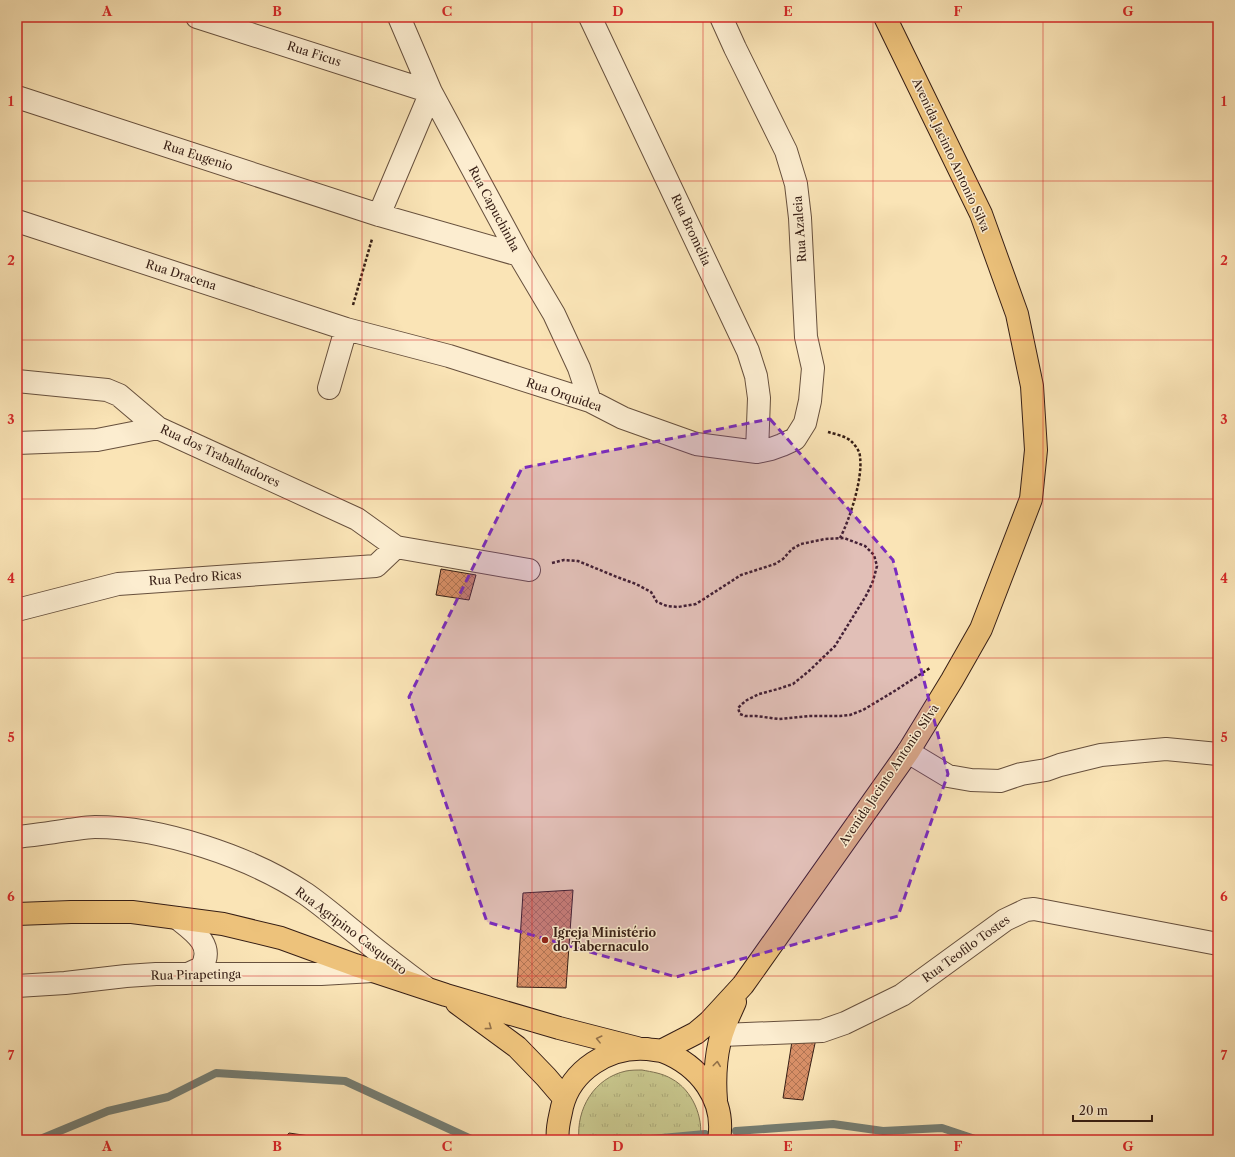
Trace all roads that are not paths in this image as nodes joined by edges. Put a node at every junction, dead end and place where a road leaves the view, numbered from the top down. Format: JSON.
{"nodes":[{"id":1,"x":197,"y":17,"type":"edge"},
{"id":2,"x":399,"y":17,"type":"edge"},
{"id":3,"x":590,"y":17,"type":"edge"},
{"id":4,"x":721,"y":17,"type":"edge"},
{"id":5,"x":885,"y":17,"type":"edge"},
{"id":6,"x":431,"y":92,"type":"junction"},
{"id":7,"x":17,"y":97,"type":"edge"},
{"id":8,"x":379,"y":216,"type":"junction"},
{"id":9,"x":17,"y":221,"type":"edge"},
{"id":10,"x":519,"y":255,"type":"junction"},
{"id":11,"x":346,"y":329,"type":"junction"},
{"id":12,"x":17,"y":381,"type":"edge"},
{"id":13,"x":329,"y":388,"type":"dead end"},
{"id":14,"x":590,"y":401,"type":"junction"},
{"id":15,"x":158,"y":428,"type":"junction"},
{"id":16,"x":17,"y":444,"type":"edge"},
{"id":17,"x":782,"y":446,"type":"joint"},
{"id":18,"x":757,"y":452,"type":"junction"},
{"id":19,"x":396,"y":547,"type":"junction"},
{"id":20,"x":529,"y":570,"type":"dead end"},
{"id":21,"x":17,"y":610,"type":"edge"},
{"id":22,"x":908,"y":752,"type":"junction"},
{"id":23,"x":1218,"y":754,"type":"edge"},
{"id":24,"x":17,"y":837,"type":"edge"},
{"id":25,"x":17,"y":914,"type":"edge"},
{"id":26,"x":176,"y":918,"type":"junction"},
{"id":27,"x":1218,"y":944,"type":"edge"},
{"id":28,"x":374,"y":971,"type":"junction"},
{"id":29,"x":188,"y":974,"type":"junction"},
{"id":30,"x":745,"y":982,"type":"junction"},
{"id":31,"x":17,"y":986,"type":"edge"},
{"id":32,"x":437,"y":992,"type":"junction"},
{"id":33,"x":722,"y":1035,"type":"junction"},
{"id":34,"x":636,"y":1048,"type":"junction"},
{"id":35,"x":661,"y":1051,"type":"junction"},
{"id":36,"x":564,"y":1098,"type":"junction"},
{"id":37,"x":716,"y":1103,"type":"junction"},
{"id":38,"x":558,"y":1140,"type":"edge"},
{"id":39,"x":719,"y":1140,"type":"edge"}],
"edges":[{"from":1,"to":6,"type":"street","name":"Rua Ficus"},
{"from":2,"to":6,"type":"street","name":"Rua Capuchinha"},
{"from":3,"to":18,"type":"street","name":"Rua Bromélia"},
{"from":4,"to":17,"type":"street","name":"Rua Azaleia"},
{"from":5,"to":22,"type":"main road","name":"Avenida Jacinto Antonio Silva"},
{"from":6,"to":8,"type":"street"},
{"from":6,"to":10,"type":"street","name":"Rua Capuchinha"},
{"from":7,"to":8,"type":"street","name":"Rua Eugenio"},
{"from":8,"to":10,"type":"street","name":"Rua Eugenio"},
{"from":9,"to":11,"type":"street","name":"Rua Dracena"},
{"from":10,"to":14,"type":"street","name":"Rua Capuchinha"},
{"from":11,"to":13,"type":"street"},
{"from":11,"to":14,"type":"street","name":"Rua Orquidea"},
{"from":12,"to":15,"type":"street","name":"Rua dos Trabalhadores"},
{"from":14,"to":18,"type":"street","name":"Rua Orquidea"},
{"from":15,"to":16,"type":"street"},
{"from":15,"to":19,"type":"street","name":"Rua dos Trabalhadores"},
{"from":17,"to":18,"type":"street","name":"Rua Orquidea"},
{"from":19,"to":20,"type":"street"},
{"from":19,"to":21,"type":"street","name":"Rua Pedro Ricas"},
{"from":22,"to":23,"type":"street"},
{"from":22,"to":30,"type":"main road","name":"Avenida Jacinto Antonio Silva"},
{"from":24,"to":32,"type":"street","name":"Rua Agripino Casqueiro"},
{"from":25,"to":26,"type":"main road"},
{"from":26,"to":28,"type":"main road"},
{"from":26,"to":29,"type":"street"},
{"from":27,"to":33,"type":"street","name":"Rua Teofilo Tostes"},
{"from":28,"to":29,"type":"street","name":"Rua Pirapetinga"},
{"from":28,"to":32,"type":"main road"},
{"from":29,"to":31,"type":"street","name":"Rua Pirapetinga"},
{"from":30,"to":33,"type":"main road"},
{"from":30,"to":35,"type":"main road"},
{"from":34,"to":32,"type":"main road","one_way":true},
{"from":32,"to":36,"type":"main road","one_way":true},
{"from":37,"to":33,"type":"main road","one_way":true},
{"from":34,"to":35,"type":"main road"},
{"from":34,"to":36,"type":"main road"},
{"from":35,"to":37,"type":"main road"},
{"from":36,"to":38,"type":"main road"},
{"from":37,"to":39,"type":"main road"}]}
